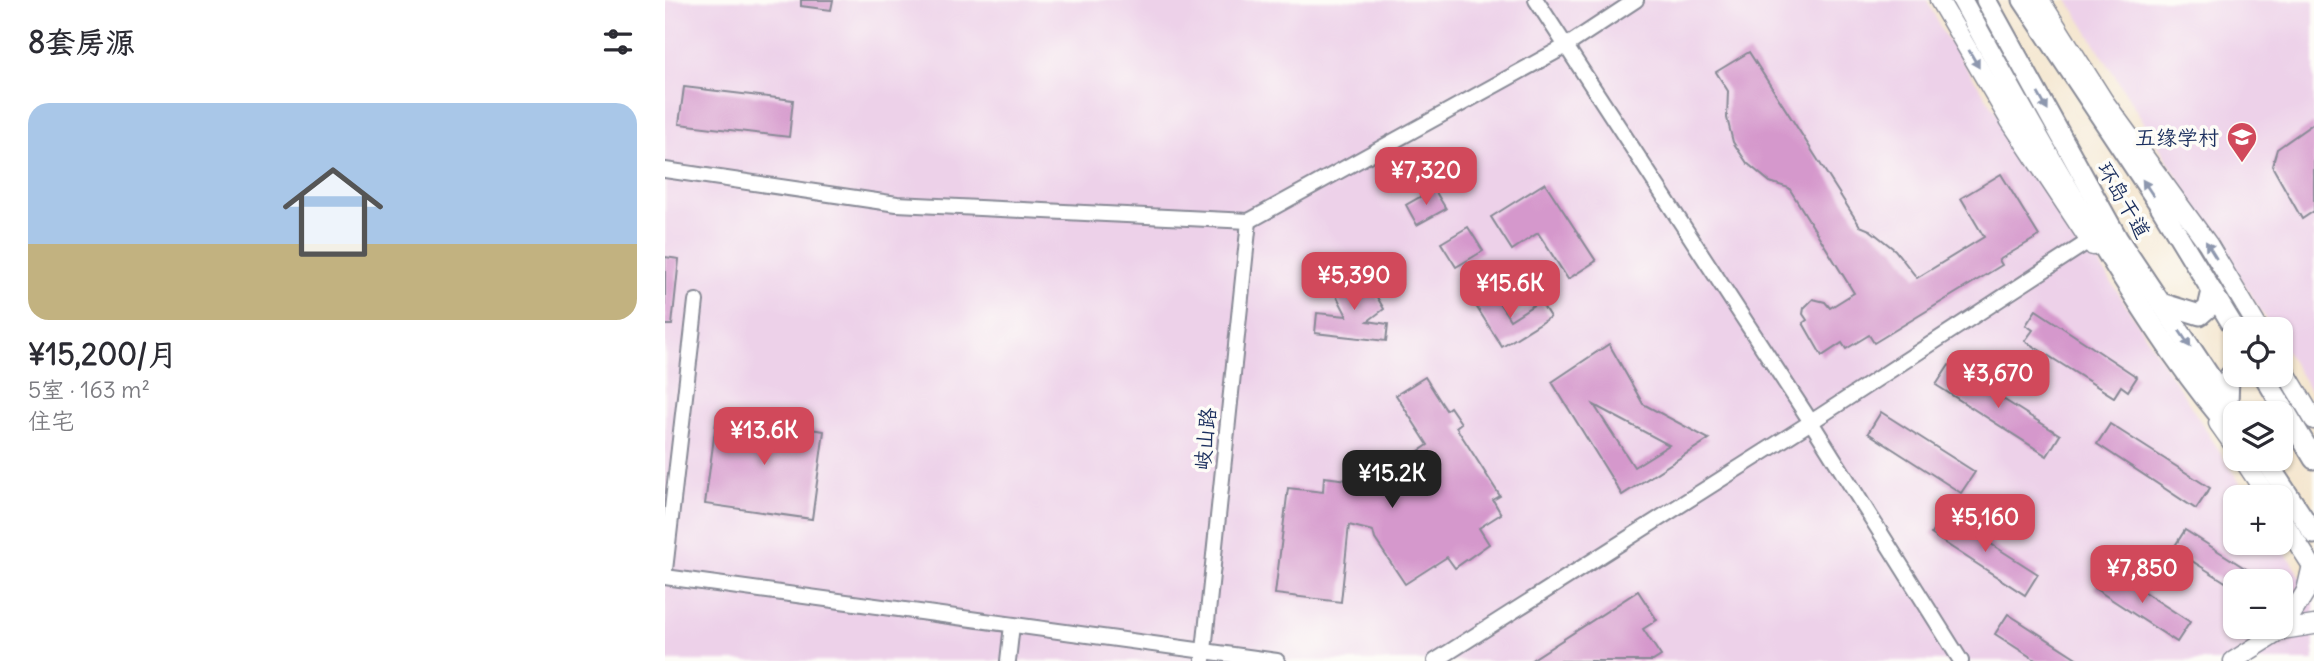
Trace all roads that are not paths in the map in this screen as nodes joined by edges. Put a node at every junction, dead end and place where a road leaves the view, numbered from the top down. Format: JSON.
{"nodes":[{"id":1,"x":1536,"y":0,"type":"edge"},
{"id":2,"x":1636,"y":0,"type":"edge"},
{"id":3,"x":1939,"y":0,"type":"edge"},
{"id":4,"x":1962,"y":0,"type":"edge"},
{"id":5,"x":1986,"y":0,"type":"edge"},
{"id":6,"x":2023,"y":0,"type":"edge"},
{"id":7,"x":2040,"y":0,"type":"edge"},
{"id":8,"x":1566,"y":47,"type":"junction"},
{"id":9,"x":665,"y":170,"type":"edge"},
{"id":10,"x":1249,"y":221,"type":"junction"},
{"id":11,"x":2089,"y":240,"type":"junction"},
{"id":12,"x":2212,"y":291,"type":"junction"},
{"id":13,"x":696,"y":301,"type":"dead end"},
{"id":14,"x":2161,"y":303,"type":"junction"},
{"id":15,"x":2228,"y":317,"type":"edge"},
{"id":16,"x":2252,"y":317,"type":"edge"},
{"id":17,"x":2177,"y":362,"type":"junction"},
{"id":18,"x":2293,"y":385,"type":"edge"},
{"id":19,"x":2271,"y":387,"type":"edge"},
{"id":20,"x":2227,"y":401,"type":"edge"},
{"id":21,"x":2223,"y":419,"type":"edge"},
{"id":22,"x":2314,"y":420,"type":"edge"},
{"id":23,"x":1811,"y":422,"type":"junction"},
{"id":24,"x":2223,"y":429,"type":"edge"},
{"id":25,"x":2314,"y":459,"type":"edge"},
{"id":26,"x":2267,"y":471,"type":"edge"},
{"id":27,"x":670,"y":475,"type":"edge"},
{"id":28,"x":2280,"y":485,"type":"edge"},
{"id":29,"x":2293,"y":501,"type":"edge"},
{"id":30,"x":2314,"y":534,"type":"edge"},
{"id":31,"x":2293,"y":536,"type":"edge"},
{"id":32,"x":2313,"y":567,"type":"edge"},
{"id":33,"x":665,"y":570,"type":"edge"},
{"id":34,"x":665,"y":577,"type":"edge"},
{"id":35,"x":2293,"y":612,"type":"edge"},
{"id":36,"x":1012,"y":625,"type":"junction"},
{"id":37,"x":2314,"y":625,"type":"edge"},
{"id":38,"x":2293,"y":628,"type":"edge"},
{"id":39,"x":2267,"y":639,"type":"edge"},
{"id":40,"x":1204,"y":656,"type":"edge"},
{"id":41,"x":1008,"y":661,"type":"edge"},
{"id":42,"x":1277,"y":661,"type":"edge"},
{"id":43,"x":1435,"y":661,"type":"edge"},
{"id":44,"x":1961,"y":661,"type":"edge"},
{"id":45,"x":2233,"y":661,"type":"edge"}],
"edges":[{"from":1,"to":8,"type":"street"},
{"from":2,"to":8,"type":"street"},
{"from":3,"to":11,"type":"main road","one_way":true},
{"from":4,"to":17,"type":"highway"},
{"from":5,"to":14,"type":"highway","name":"环岛干道","one_way":true},
{"from":12,"to":6,"type":"highway","name":"环岛干道","one_way":true},
{"from":16,"to":7,"type":"main road","one_way":true},
{"from":8,"to":10,"type":"street"},
{"from":8,"to":23,"type":"street"},
{"from":9,"to":10,"type":"street"},
{"from":10,"to":40,"type":"street","name":"岐山路"},
{"from":11,"to":17,"type":"main road"},
{"from":11,"to":23,"type":"street"},
{"from":12,"to":14,"type":"highway"},
{"from":12,"to":15,"type":"highway","name":"环岛干道"},
{"from":13,"to":27,"type":"street"},
{"from":14,"to":20,"type":"highway","name":"环岛干道","one_way":true},
{"from":17,"to":21,"type":"highway"},
{"from":17,"to":24,"type":"main road"},
{"from":18,"to":22,"type":"main road"},
{"from":19,"to":25,"type":"highway"},
{"from":23,"to":43,"type":"street"},
{"from":23,"to":44,"type":"street"},
{"from":26,"to":28,"type":"highway"},
{"from":27,"to":33,"type":"street"},
{"from":29,"to":30,"type":"highway"},
{"from":31,"to":32,"type":"main road"},
{"from":32,"to":35,"type":"main road"},
{"from":34,"to":36,"type":"street"},
{"from":36,"to":40,"type":"street"},
{"from":36,"to":41,"type":"street"},
{"from":37,"to":38,"type":"main road"},
{"from":39,"to":45,"type":"main road"},
{"from":40,"to":42,"type":"street"}]}
